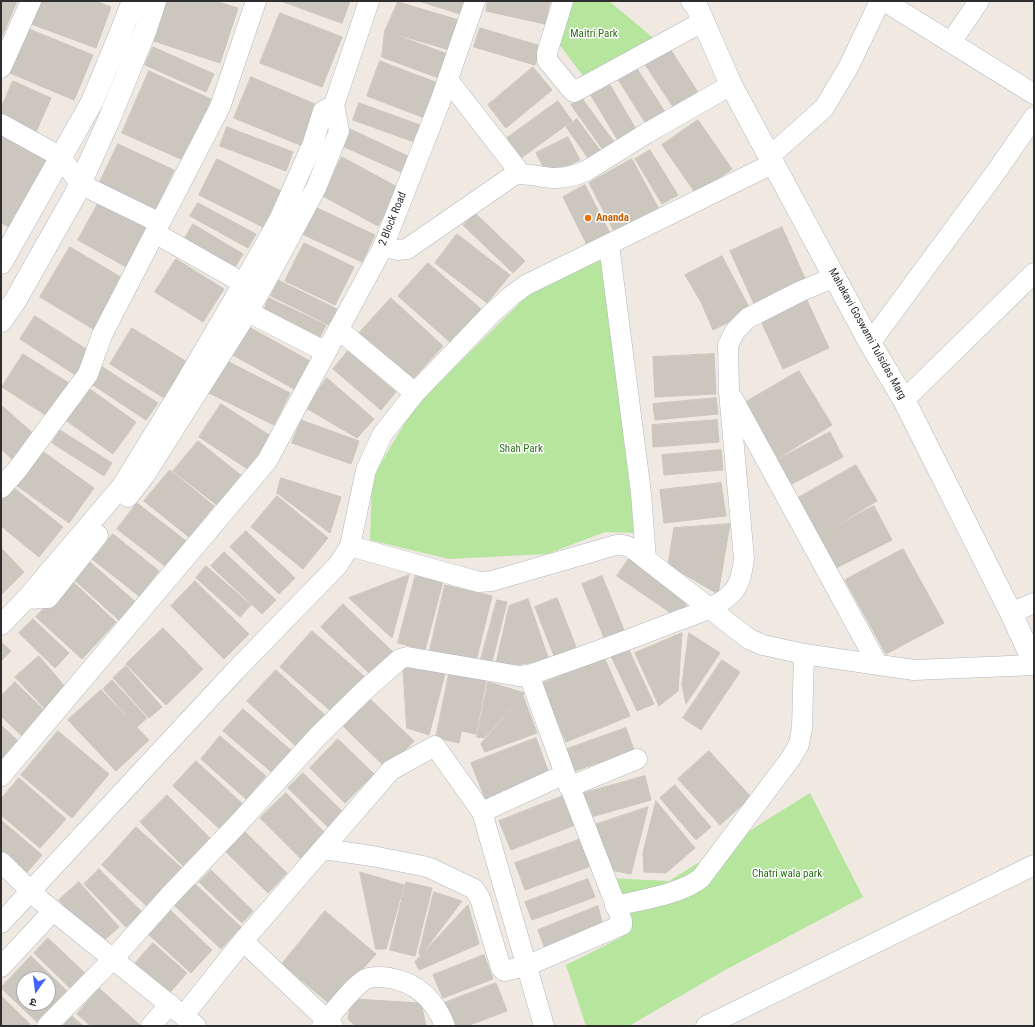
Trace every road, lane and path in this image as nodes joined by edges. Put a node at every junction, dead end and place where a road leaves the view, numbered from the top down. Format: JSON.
{"nodes":[{"id":1,"x":32,"y":1,"type":"edge"},
{"id":2,"x":133,"y":1,"type":"edge"},
{"id":3,"x":155,"y":1,"type":"edge"},
{"id":4,"x":256,"y":1,"type":"edge"},
{"id":5,"x":369,"y":1,"type":"edge"},
{"id":6,"x":475,"y":1,"type":"edge"},
{"id":7,"x":563,"y":1,"type":"edge"},
{"id":8,"x":880,"y":1,"type":"edge"},
{"id":9,"x":884,"y":1,"type":"edge"},
{"id":10,"x":979,"y":1,"type":"edge"},
{"id":11,"x":698,"y":8,"type":"edge"},
{"id":12,"x":951,"y":42,"type":"junction"},
{"id":13,"x":1,"y":68,"type":"edge"},
{"id":14,"x":448,"y":80,"type":"junction"},
{"id":15,"x":731,"y":85,"type":"junction"},
{"id":16,"x":1034,"y":94,"type":"edge"},
{"id":17,"x":334,"y":105,"type":"junction"},
{"id":18,"x":1034,"y":117,"type":"edge"},
{"id":19,"x":1,"y":124,"type":"edge"},
{"id":20,"x":61,"y":157,"type":"junction"},
{"id":21,"x":772,"y":160,"type":"junction"},
{"id":22,"x":521,"y":174,"type":"junction"},
{"id":23,"x":80,"y":184,"type":"junction"},
{"id":24,"x":158,"y":228,"type":"junction"},
{"id":25,"x":609,"y":245,"type":"junction"},
{"id":26,"x":383,"y":246,"type":"junction"},
{"id":27,"x":1,"y":264,"type":"edge"},
{"id":28,"x":1034,"y":273,"type":"edge"},
{"id":29,"x":835,"y":277,"type":"junction"},
{"id":30,"x":243,"y":283,"type":"junction"},
{"id":31,"x":241,"y":306,"type":"junction"},
{"id":32,"x":1,"y":321,"type":"edge"},
{"id":33,"x":338,"y":329,"type":"junction"},
{"id":34,"x":870,"y":343,"type":"junction"},
{"id":35,"x":326,"y":352,"type":"junction"},
{"id":36,"x":729,"y":392,"type":"junction"},
{"id":37,"x":415,"y":393,"type":"junction"},
{"id":38,"x":904,"y":400,"type":"junction"},
{"id":39,"x":1,"y":488,"type":"edge"},
{"id":40,"x":350,"y":546,"type":"junction"},
{"id":41,"x":646,"y":559,"type":"junction"},
{"id":42,"x":1034,"y":603,"type":"edge"},
{"id":43,"x":710,"y":608,"type":"junction"},
{"id":44,"x":1011,"y":613,"type":"junction"},
{"id":45,"x":1,"y":624,"type":"edge"},
{"id":46,"x":804,"y":654,"type":"junction"},
{"id":47,"x":1034,"y":664,"type":"edge"},
{"id":48,"x":878,"y":665,"type":"junction"},
{"id":49,"x":529,"y":675,"type":"junction"},
{"id":50,"x":637,"y":759,"type":"dead end"},
{"id":51,"x":1,"y":776,"type":"edge"},
{"id":52,"x":567,"y":780,"type":"junction"},
{"id":53,"x":482,"y":812,"type":"junction"},
{"id":54,"x":323,"y":849,"type":"junction"},
{"id":55,"x":1,"y":862,"type":"edge"},
{"id":56,"x":1034,"y":865,"type":"edge"},
{"id":57,"x":31,"y":892,"type":"junction"},
{"id":58,"x":615,"y":906,"type":"junction"},
{"id":59,"x":53,"y":911,"type":"junction"},
{"id":60,"x":1,"y":923,"type":"edge"},
{"id":61,"x":243,"y":941,"type":"junction"},
{"id":62,"x":113,"y":959,"type":"junction"},
{"id":63,"x":526,"y":966,"type":"junction"},
{"id":64,"x":1,"y":968,"type":"edge"},
{"id":65,"x":183,"y":1015,"type":"edge"},
{"id":66,"x":327,"y":1024,"type":"edge"},
{"id":67,"x":47,"y":1026,"type":"edge"},
{"id":68,"x":151,"y":1026,"type":"edge"},
{"id":69,"x":445,"y":1026,"type":"edge"},
{"id":70,"x":544,"y":1026,"type":"edge"},
{"id":71,"x":706,"y":1026,"type":"edge"}],
"edges":[{"from":1,"to":13,"type":"street"},
{"from":2,"to":20,"type":"street"},
{"from":3,"to":23,"type":"street"},
{"from":4,"to":24,"type":"street"},
{"from":5,"to":17,"type":"street"},
{"from":6,"to":14,"type":"street","name":"2 Block Road"},
{"from":7,"to":11,"type":"street"},
{"from":8,"to":21,"type":"street"},
{"from":9,"to":12,"type":"street"},
{"from":10,"to":12,"type":"street"},
{"from":11,"to":15,"type":"street","name":"Mahakavi Goswami Tulsidas Marg"},
{"from":12,"to":16,"type":"street"},
{"from":14,"to":22,"type":"street"},
{"from":14,"to":26,"type":"street","name":"2 Block Road"},
{"from":15,"to":21,"type":"street","name":"Mahakavi Goswami Tulsidas Marg"},
{"from":15,"to":22,"type":"street"},
{"from":17,"to":30,"type":"street"},
{"from":17,"to":31,"type":"street"},
{"from":18,"to":34,"type":"street"},
{"from":19,"to":20,"type":"street"},
{"from":20,"to":23,"type":"street"},
{"from":20,"to":27,"type":"street"},
{"from":21,"to":25,"type":"street"},
{"from":21,"to":29,"type":"street","name":"Mahakavi Goswami Tulsidas Marg"},
{"from":22,"to":26,"type":"street"},
{"from":23,"to":24,"type":"street"},
{"from":23,"to":32,"type":"street"},
{"from":24,"to":30,"type":"street"},
{"from":24,"to":39,"type":"street"},
{"from":25,"to":37,"type":"street"},
{"from":25,"to":41,"type":"street"},
{"from":26,"to":33,"type":"street","name":"2 Block Road"},
{"from":28,"to":38,"type":"street"},
{"from":29,"to":34,"type":"street","name":"Mahakavi Goswami Tulsidas Marg"},
{"from":29,"to":36,"type":"street"},
{"from":30,"to":31,"type":"street"},
{"from":31,"to":35,"type":"street"},
{"from":31,"to":45,"type":"street"},
{"from":33,"to":35,"type":"street","name":"2 Block Road"},
{"from":33,"to":37,"type":"street"},
{"from":34,"to":38,"type":"street","name":"Mahakavi Goswami Tulsidas Marg"},
{"from":35,"to":51,"type":"street","name":"2 Block Road"},
{"from":36,"to":43,"type":"street"},
{"from":36,"to":48,"type":"street"},
{"from":37,"to":40,"type":"street"},
{"from":38,"to":44,"type":"street","name":"Mahakavi Goswami Tulsidas Marg"},
{"from":40,"to":41,"type":"street"},
{"from":40,"to":57,"type":"street"},
{"from":41,"to":43,"type":"street"},
{"from":42,"to":44,"type":"street"},
{"from":43,"to":46,"type":"street"},
{"from":43,"to":49,"type":"street"},
{"from":44,"to":47,"type":"street","name":"Mahakavi Goswami Tulsidas Marg"},
{"from":46,"to":48,"type":"street"},
{"from":46,"to":58,"type":"street"},
{"from":47,"to":48,"type":"street"},
{"from":49,"to":52,"type":"street"},
{"from":49,"to":62,"type":"street"},
{"from":50,"to":52,"type":"street"},
{"from":52,"to":53,"type":"street"},
{"from":52,"to":58,"type":"street"},
{"from":53,"to":54,"type":"street"},
{"from":53,"to":63,"type":"street"},
{"from":54,"to":61,"type":"street"},
{"from":54,"to":63,"type":"street"},
{"from":55,"to":57,"type":"street"},
{"from":56,"to":71,"type":"street"},
{"from":57,"to":59,"type":"street"},
{"from":57,"to":60,"type":"street"},
{"from":58,"to":63,"type":"street"},
{"from":59,"to":62,"type":"street"},
{"from":59,"to":64,"type":"street"},
{"from":61,"to":65,"type":"street"},
{"from":61,"to":66,"type":"street"},
{"from":62,"to":65,"type":"street"},
{"from":62,"to":67,"type":"street"},
{"from":63,"to":70,"type":"street"},
{"from":65,"to":68,"type":"street"},
{"from":66,"to":69,"type":"street"}]}
